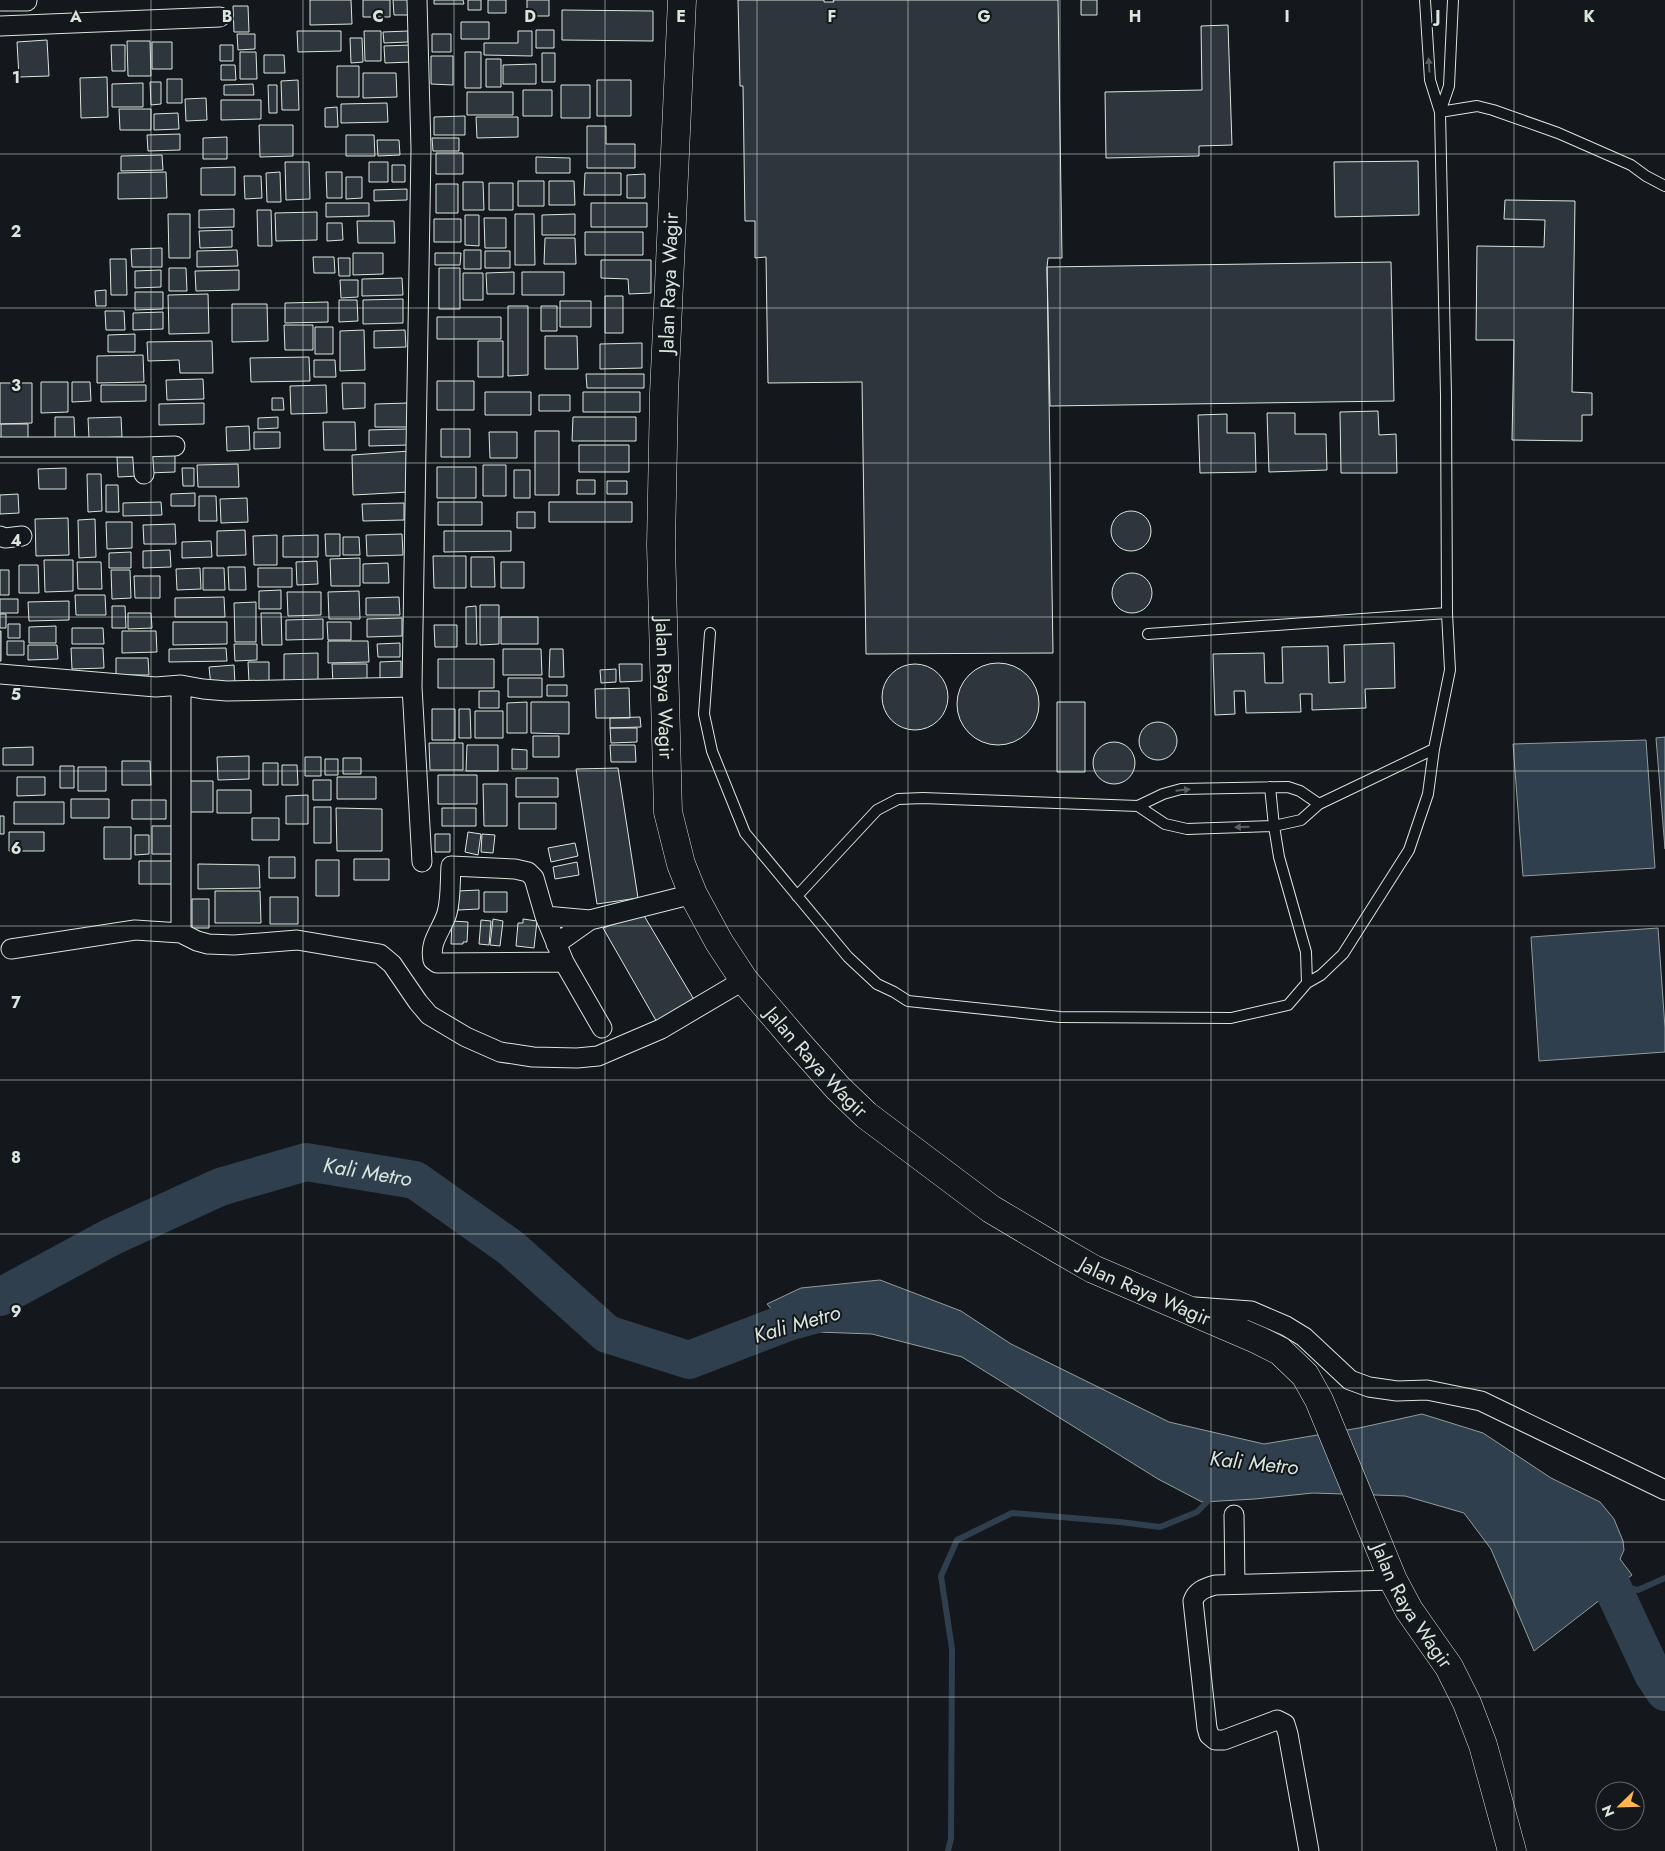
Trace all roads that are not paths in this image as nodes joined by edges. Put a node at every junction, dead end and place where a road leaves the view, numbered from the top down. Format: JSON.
{"nodes":[{"id":1,"x":417,"y":0,"type":"edge"},
{"id":2,"x":682,"y":0,"type":"edge"},
{"id":3,"x":1425,"y":0,"type":"edge"},
{"id":4,"x":1453,"y":0,"type":"edge"},
{"id":5,"x":0,"y":1,"type":"edge"},
{"id":6,"x":27,"y":1,"type":"dead end"},
{"id":7,"x":220,"y":17,"type":"dead end"},
{"id":8,"x":0,"y":26,"type":"edge"},
{"id":9,"x":1440,"y":112,"type":"junction"},
{"id":10,"x":1665,"y":186,"type":"edge"},
{"id":11,"x":175,"y":446,"type":"dead end"},
{"id":12,"x":0,"y":447,"type":"edge"},
{"id":13,"x":142,"y":447,"type":"junction"},
{"id":14,"x":144,"y":474,"type":"dead end"},
{"id":15,"x":0,"y":536,"type":"edge"},
{"id":16,"x":22,"y":536,"type":"dead end"},
{"id":17,"x":1447,"y":613,"type":"junction"},
{"id":18,"x":710,"y":633,"type":"dead end"},
{"id":19,"x":1148,"y":634,"type":"dead end"},
{"id":20,"x":0,"y":674,"type":"edge"},
{"id":21,"x":181,"y":685,"type":"junction"},
{"id":22,"x":412,"y":687,"type":"junction"},
{"id":23,"x":1434,"y":749,"type":"junction"},
{"id":24,"x":1270,"y":787,"type":"junction"},
{"id":25,"x":1320,"y":804,"type":"junction"},
{"id":26,"x":1138,"y":806,"type":"junction"},
{"id":27,"x":1274,"y":826,"type":"junction"},
{"id":28,"x":422,"y":862,"type":"dead end"},
{"id":29,"x":693,"y":894,"type":"junction"},
{"id":30,"x":798,"y":896,"type":"junction"},
{"id":31,"x":545,"y":916,"type":"junction"},
{"id":32,"x":590,"y":920,"type":"junction"},
{"id":33,"x":181,"y":934,"type":"junction"},
{"id":34,"x":556,"y":944,"type":"junction"},
{"id":35,"x":11,"y":949,"type":"dead end"},
{"id":36,"x":564,"y":962,"type":"junction"},
{"id":37,"x":744,"y":980,"type":"junction"},
{"id":38,"x":1307,"y":983,"type":"junction"},
{"id":39,"x":602,"y":1028,"type":"dead end"},
{"id":40,"x":1184,"y":1307,"type":"junction"},
{"id":41,"x":1665,"y":1490,"type":"edge"},
{"id":42,"x":1234,"y":1515,"type":"dead end"},
{"id":43,"x":1393,"y":1580,"type":"junction"},
{"id":44,"x":1235,"y":1583,"type":"junction"},
{"id":45,"x":1309,"y":1851,"type":"edge"},
{"id":46,"x":1512,"y":1851,"type":"edge"}],
"edges":[{"from":1,"to":22,"type":"street"},
{"from":2,"to":29,"type":"main road","name":"Jalan Raya Wagir"},
{"from":9,"to":3,"type":"lane","one_way":true},
{"from":4,"to":9,"type":"lane"},
{"from":5,"to":6,"type":"street"},
{"from":7,"to":8,"type":"street"},
{"from":9,"to":10,"type":"lane"},
{"from":9,"to":17,"type":"lane"},
{"from":11,"to":13,"type":"street"},
{"from":12,"to":13,"type":"street"},
{"from":13,"to":14,"type":"street"},
{"from":15,"to":16,"type":"street"},
{"from":17,"to":19,"type":"lane"},
{"from":17,"to":23,"type":"lane"},
{"from":18,"to":30,"type":"lane"},
{"from":20,"to":21,"type":"street"},
{"from":21,"to":22,"type":"street"},
{"from":21,"to":33,"type":"street"},
{"from":22,"to":28,"type":"street"},
{"from":23,"to":25,"type":"lane"},
{"from":23,"to":38,"type":"lane"},
{"from":24,"to":25,"type":"lane"},
{"from":26,"to":24,"type":"lane","one_way":true},
{"from":24,"to":27,"type":"lane"},
{"from":25,"to":27,"type":"lane"},
{"from":27,"to":26,"type":"lane","one_way":true},
{"from":26,"to":30,"type":"lane"},
{"from":27,"to":38,"type":"lane"},
{"from":29,"to":32,"type":"street"},
{"from":29,"to":37,"type":"main road","name":"Jalan Raya Wagir"},
{"from":30,"to":38,"type":"lane"},
{"from":31,"to":32,"type":"street"},
{"from":31,"to":34,"type":"street"},
{"from":31,"to":36,"type":"street"},
{"from":32,"to":34,"type":"street"},
{"from":33,"to":35,"type":"street"},
{"from":33,"to":37,"type":"street"},
{"from":34,"to":36,"type":"street"},
{"from":36,"to":39,"type":"street"},
{"from":37,"to":40,"type":"main road","name":"Jalan Raya Wagir"},
{"from":40,"to":41,"type":"street"},
{"from":40,"to":43,"type":"main road","name":"Jalan Raya Wagir"},
{"from":42,"to":44,"type":"street"},
{"from":43,"to":44,"type":"street"},
{"from":43,"to":46,"type":"main road","name":"Jalan Raya Wagir"},
{"from":44,"to":45,"type":"street"}]}
